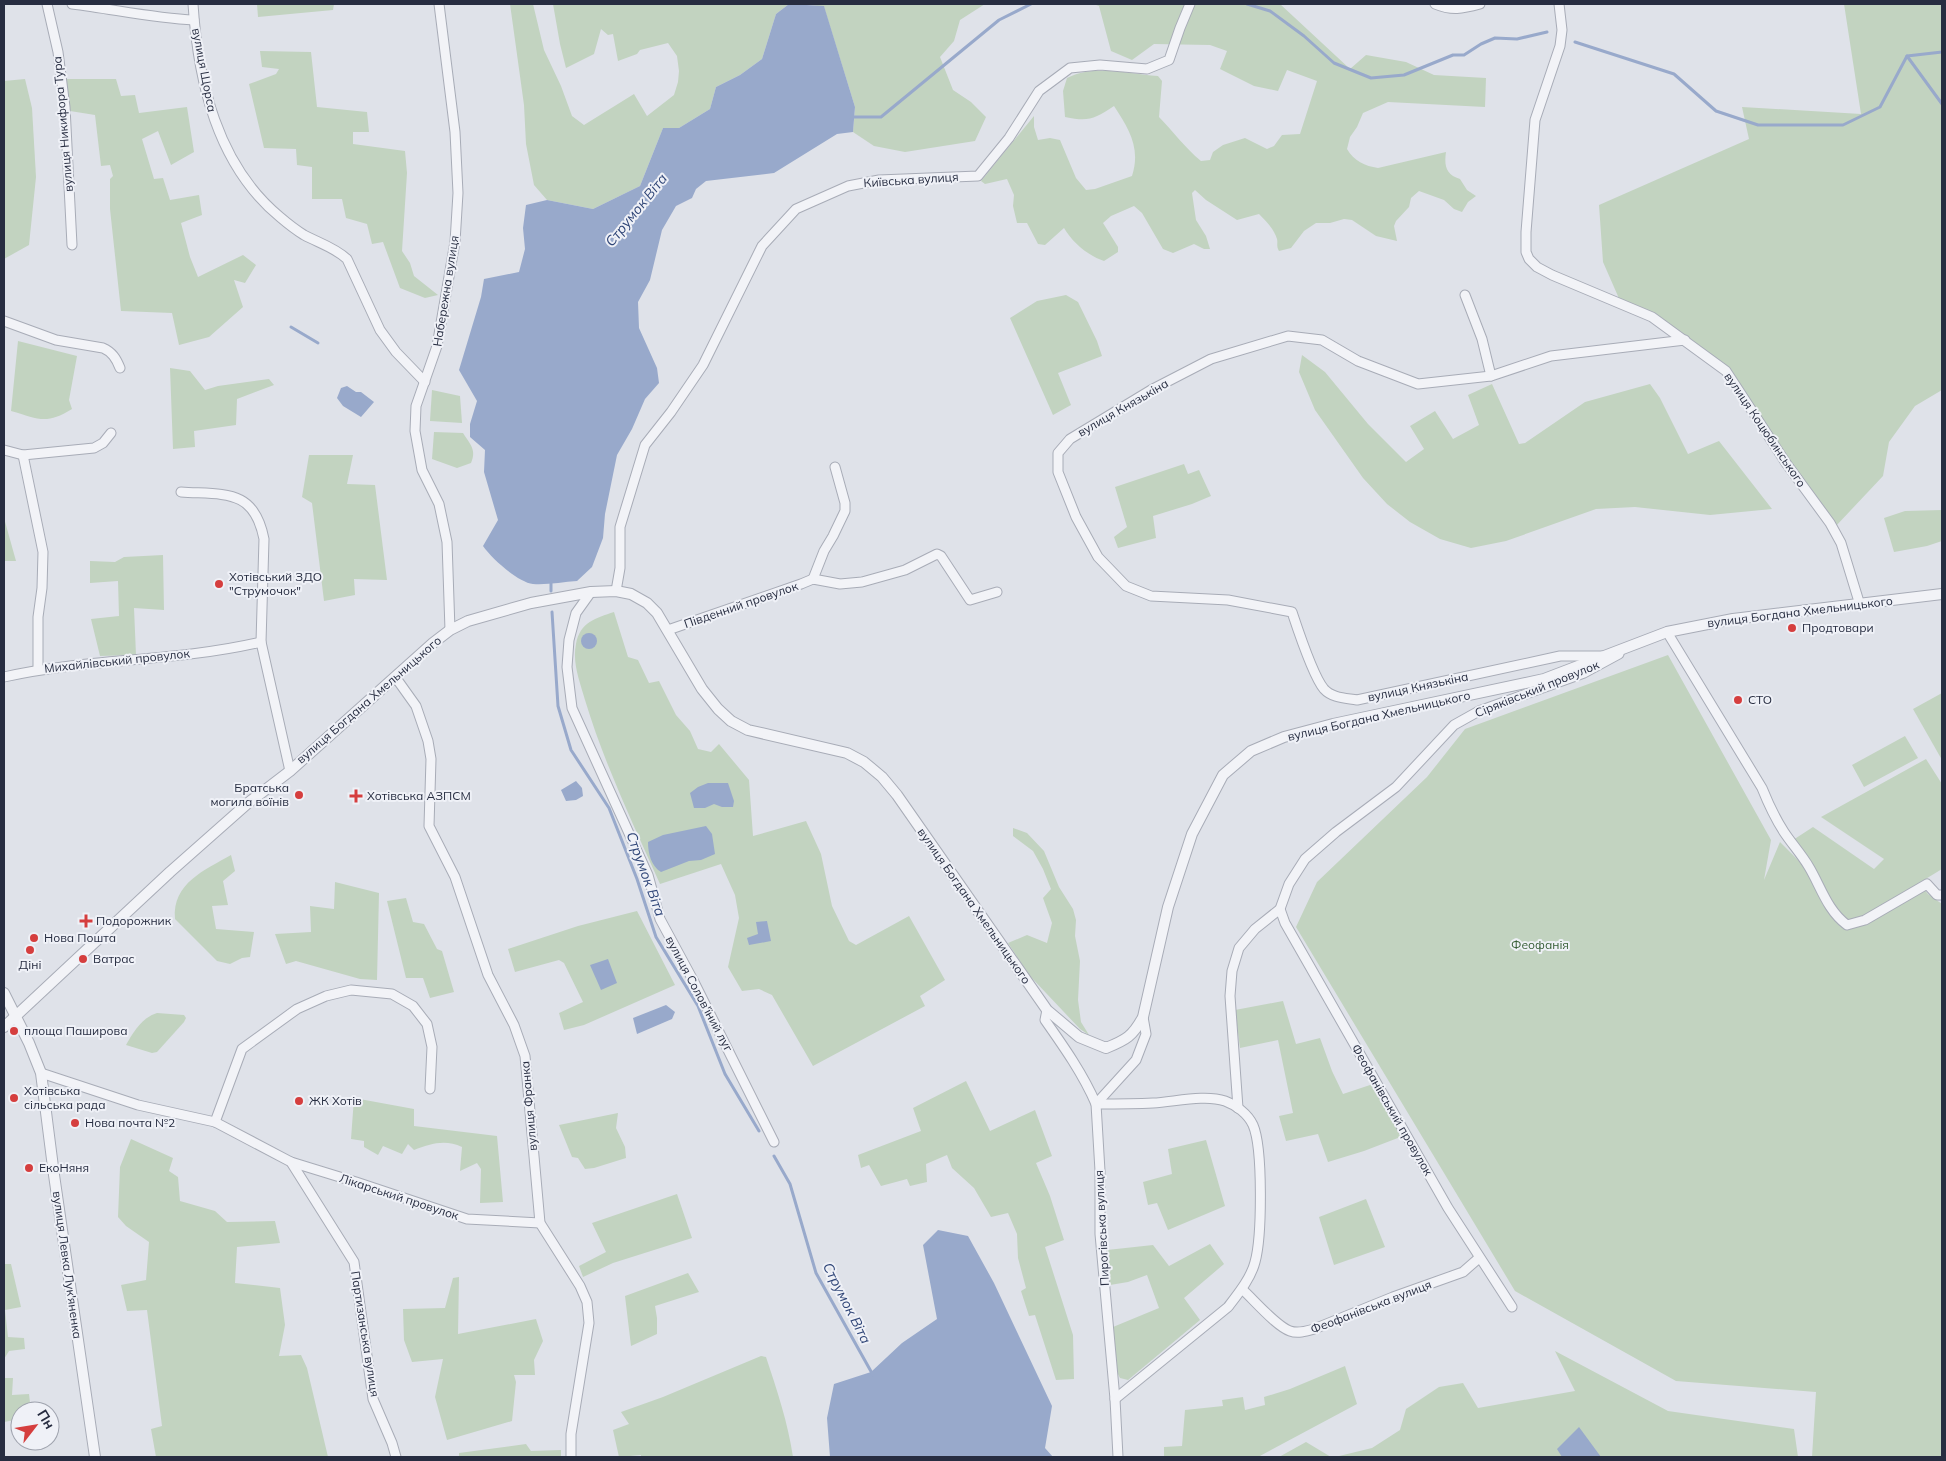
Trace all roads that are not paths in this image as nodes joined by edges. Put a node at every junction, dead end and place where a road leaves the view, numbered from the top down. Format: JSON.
{"nodes":[{"id":1,"x":47,"y":4,"type":"edge"},
{"id":2,"x":72,"y":4,"type":"edge"},
{"id":3,"x":193,"y":4,"type":"edge"},
{"id":4,"x":439,"y":4,"type":"edge"},
{"id":5,"x":1435,"y":4,"type":"edge"},
{"id":6,"x":1480,"y":4,"type":"edge"},
{"id":7,"x":1559,"y":4,"type":"edge"},
{"id":8,"x":1189,"y":6,"type":"edge"},
{"id":9,"x":194,"y":20,"type":"junction"},
{"id":10,"x":72,"y":245,"type":"dead end"},
{"id":11,"x":1465,"y":295,"type":"dead end"},
{"id":12,"x":4,"y":321,"type":"edge"},
{"id":13,"x":1685,"y":340,"type":"junction"},
{"id":14,"x":120,"y":368,"type":"dead end"},
{"id":15,"x":1491,"y":376,"type":"junction"},
{"id":16,"x":425,"y":382,"type":"junction"},
{"id":17,"x":111,"y":433,"type":"dead end"},
{"id":18,"x":4,"y":450,"type":"edge"},
{"id":19,"x":24,"y":455,"type":"junction"},
{"id":20,"x":835,"y":467,"type":"dead end"},
{"id":21,"x":181,"y":492,"type":"dead end"},
{"id":22,"x":813,"y":579,"type":"junction"},
{"id":23,"x":616,"y":590,"type":"junction"},
{"id":24,"x":591,"y":592,"type":"junction"},
{"id":25,"x":997,"y":592,"type":"dead end"},
{"id":26,"x":1942,"y":594,"type":"edge"},
{"id":27,"x":1860,"y":605,"type":"junction"},
{"id":28,"x":450,"y":630,"type":"junction"},
{"id":29,"x":668,"y":630,"type":"junction"},
{"id":30,"x":1667,"y":632,"type":"junction"},
{"id":31,"x":1644,"y":641,"type":"junction"},
{"id":32,"x":261,"y":642,"type":"junction"},
{"id":33,"x":1602,"y":656,"type":"junction"},
{"id":34,"x":38,"y":669,"type":"junction"},
{"id":35,"x":4,"y":677,"type":"edge"},
{"id":36,"x":396,"y":678,"type":"junction"},
{"id":37,"x":290,"y":771,"type":"junction"},
{"id":38,"x":1942,"y":895,"type":"edge"},
{"id":39,"x":1280,"y":909,"type":"junction"},
{"id":40,"x":4,"y":992,"type":"edge"},
{"id":41,"x":1047,"y":1010,"type":"junction"},
{"id":42,"x":16,"y":1016,"type":"junction"},
{"id":43,"x":1143,"y":1017,"type":"junction"},
{"id":44,"x":4,"y":1027,"type":"edge"},
{"id":45,"x":41,"y":1072,"type":"junction"},
{"id":46,"x":430,"y":1089,"type":"dead end"},
{"id":47,"x":1096,"y":1104,"type":"junction"},
{"id":48,"x":1238,"y":1108,"type":"junction"},
{"id":49,"x":215,"y":1122,"type":"junction"},
{"id":50,"x":774,"y":1142,"type":"dead end"},
{"id":51,"x":290,"y":1162,"type":"junction"},
{"id":52,"x":540,"y":1223,"type":"junction"},
{"id":53,"x":1479,"y":1258,"type":"junction"},
{"id":54,"x":1242,"y":1289,"type":"junction"},
{"id":55,"x":1512,"y":1307,"type":"dead end"},
{"id":56,"x":1115,"y":1399,"type":"junction"},
{"id":57,"x":96,"y":1457,"type":"edge"},
{"id":58,"x":396,"y":1457,"type":"edge"},
{"id":59,"x":571,"y":1457,"type":"edge"},
{"id":60,"x":1118,"y":1457,"type":"edge"}],
"edges":[{"from":1,"to":10,"type":"street","name":"вулиця Никифора Тура"},
{"from":2,"to":9,"type":"street"},
{"from":3,"to":9,"type":"street","name":"вулиця Щорса"},
{"from":4,"to":16,"type":"street","name":"Набережна вулиця"},
{"from":5,"to":6,"type":"street"},
{"from":7,"to":13,"type":"street","name":"вулиця Коцюбинського"},
{"from":8,"to":23,"type":"street","name":"Київська вулиця"},
{"from":9,"to":16,"type":"street","name":"вулиця Щорса"},
{"from":11,"to":15,"type":"street"},
{"from":12,"to":14,"type":"street"},
{"from":13,"to":15,"type":"street","name":"вулиця Князькіна"},
{"from":13,"to":27,"type":"street","name":"вулиця Коцюбинського"},
{"from":15,"to":33,"type":"street","name":"вулиця Князькіна"},
{"from":16,"to":28,"type":"street","name":"Набережна вулиця"},
{"from":17,"to":19,"type":"street"},
{"from":18,"to":19,"type":"street"},
{"from":19,"to":34,"type":"street","name":"Михайлівський провулок"},
{"from":20,"to":22,"type":"street","name":"Південний провулок"},
{"from":21,"to":32,"type":"street"},
{"from":22,"to":25,"type":"street","name":"Південний провулок"},
{"from":22,"to":29,"type":"street","name":"Південний провулок"},
{"from":23,"to":24,"type":"street","name":"вулиця Богдана Хмельницького"},
{"from":23,"to":29,"type":"street","name":"вулиця Богдана Хмельницького"},
{"from":24,"to":28,"type":"street","name":"вулиця Богдана Хмельницького"},
{"from":24,"to":50,"type":"street","name":"вулиця Солов'їний луг"},
{"from":26,"to":27,"type":"street","name":"вулиця Богдана Хмельницького"},
{"from":27,"to":30,"type":"street","name":"вулиця Богдана Хмельницького"},
{"from":28,"to":36,"type":"street","name":"вулиця Богдана Хмельницького"},
{"from":29,"to":41,"type":"street","name":"вулиця Богдана Хмельницького"},
{"from":30,"to":31,"type":"street","name":"вулиця Богдана Хмельницького"},
{"from":30,"to":38,"type":"street"},
{"from":31,"to":33,"type":"street","name":"вулиця Богдана Хмельницького"},
{"from":31,"to":39,"type":"street","name":"Сіряківський провулок"},
{"from":32,"to":34,"type":"street","name":"Михайлівський провулок"},
{"from":32,"to":37,"type":"street"},
{"from":33,"to":43,"type":"street","name":"вулиця Богдана Хмельницького"},
{"from":34,"to":35,"type":"street"},
{"from":36,"to":37,"type":"street","name":"вулиця Богдана Хмельницького"},
{"from":36,"to":52,"type":"street","name":"вулиця Франка"},
{"from":37,"to":42,"type":"street","name":"вулиця Богдана Хмельницького"},
{"from":39,"to":48,"type":"street"},
{"from":39,"to":53,"type":"street","name":"Феофанівський провулок"},
{"from":40,"to":42,"type":"street"},
{"from":41,"to":43,"type":"street","name":"вулиця Богдана Хмельницького"},
{"from":41,"to":47,"type":"street"},
{"from":42,"to":44,"type":"street","name":"вулиця Богдана Хмельницького"},
{"from":42,"to":45,"type":"street"},
{"from":43,"to":47,"type":"street"},
{"from":45,"to":49,"type":"street","name":"Партизанська вулиця"},
{"from":45,"to":57,"type":"street","name":"вулиця Левка Лук'яненка"},
{"from":46,"to":49,"type":"street"},
{"from":47,"to":48,"type":"street"},
{"from":47,"to":56,"type":"street","name":"Пирогівська вулиця"},
{"from":48,"to":54,"type":"street"},
{"from":49,"to":51,"type":"street","name":"Партизанська вулиця"},
{"from":51,"to":52,"type":"street","name":"Лікарський провулок"},
{"from":51,"to":58,"type":"street","name":"Партизанська вулиця"},
{"from":52,"to":59,"type":"street","name":"вулиця Франка"},
{"from":53,"to":54,"type":"street","name":"Феофанівська вулиця"},
{"from":53,"to":55,"type":"street","name":"Феофанівський провулок"},
{"from":54,"to":56,"type":"street"},
{"from":56,"to":60,"type":"street","name":"Пирогівська вулиця"}]}
